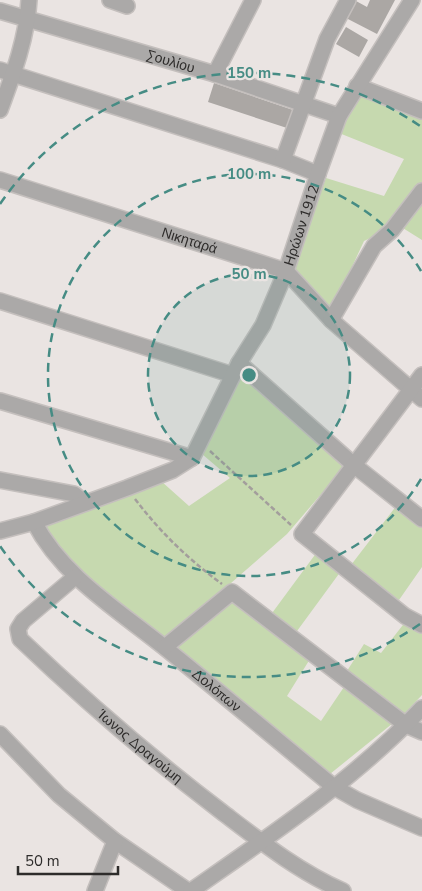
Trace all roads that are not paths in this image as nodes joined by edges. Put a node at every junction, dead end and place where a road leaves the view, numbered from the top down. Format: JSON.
{"nodes":[{"id":1,"x":29,"y":0,"type":"edge"},
{"id":2,"x":110,"y":0,"type":"edge"},
{"id":3,"x":253,"y":0,"type":"edge"},
{"id":4,"x":348,"y":0,"type":"edge"},
{"id":5,"x":412,"y":0,"type":"edge"},
{"id":6,"x":127,"y":6,"type":"dead end"},
{"id":7,"x":0,"y":11,"type":"edge"},
{"id":8,"x":28,"y":19,"type":"junction"},
{"id":9,"x":7,"y":72,"type":"edge"},
{"id":10,"x":215,"y":74,"type":"junction"},
{"id":11,"x":357,"y":86,"type":"junction"},
{"id":12,"x":304,"y":103,"type":"junction"},
{"id":13,"x":0,"y":110,"type":"edge"},
{"id":14,"x":422,"y":111,"type":"edge"},
{"id":15,"x":339,"y":116,"type":"junction"},
{"id":16,"x":283,"y":160,"type":"junction"},
{"id":17,"x":318,"y":174,"type":"junction"},
{"id":18,"x":0,"y":180,"type":"edge"},
{"id":19,"x":422,"y":191,"type":"edge"},
{"id":20,"x":286,"y":271,"type":"junction"},
{"id":21,"x":0,"y":300,"type":"edge"},
{"id":22,"x":331,"y":320,"type":"junction"},
{"id":23,"x":236,"y":369,"type":"junction"},
{"id":24,"x":422,"y":375,"type":"edge"},
{"id":25,"x":416,"y":394,"type":"edge"},
{"id":26,"x":0,"y":401,"type":"edge"},
{"id":27,"x":192,"y":458,"type":"junction"},
{"id":28,"x":355,"y":466,"type":"junction"},
{"id":29,"x":0,"y":480,"type":"edge"},
{"id":30,"x":86,"y":503,"type":"junction"},
{"id":31,"x":422,"y":520,"type":"edge"},
{"id":32,"x":34,"y":522,"type":"junction"},
{"id":33,"x":0,"y":531,"type":"edge"},
{"id":34,"x":76,"y":576,"type":"junction"},
{"id":35,"x":422,"y":625,"type":"edge"},
{"id":36,"x":165,"y":647,"type":"junction"},
{"id":37,"x":422,"y":708,"type":"edge"},
{"id":38,"x":406,"y":725,"type":"junction"},
{"id":39,"x":422,"y":732,"type":"edge"},
{"id":40,"x":0,"y":734,"type":"edge"},
{"id":41,"x":334,"y":787,"type":"junction"},
{"id":42,"x":422,"y":828,"type":"edge"},
{"id":43,"x":115,"y":841,"type":"junction"},
{"id":44,"x":261,"y":842,"type":"junction"},
{"id":45,"x":95,"y":891,"type":"edge"},
{"id":46,"x":189,"y":891,"type":"edge"},
{"id":47,"x":343,"y":891,"type":"edge"}],
"edges":[{"from":1,"to":8,"type":"street"},
{"from":2,"to":6,"type":"street"},
{"from":3,"to":10,"type":"street"},
{"from":4,"to":12,"type":"street"},
{"from":5,"to":11,"type":"street","name":"Ηρώων 1912"},
{"from":7,"to":8,"type":"street","name":"Σουλίου"},
{"from":8,"to":9,"type":"street"},
{"from":8,"to":10,"type":"street","name":"Σουλίου"},
{"from":9,"to":13,"type":"street"},
{"from":9,"to":16,"type":"street"},
{"from":10,"to":12,"type":"street","name":"Σουλίου"},
{"from":11,"to":14,"type":"street"},
{"from":11,"to":15,"type":"street","name":"Ηρώων 1912"},
{"from":12,"to":15,"type":"street","name":"Σουλίου"},
{"from":12,"to":16,"type":"street"},
{"from":15,"to":17,"type":"street","name":"Ηρώων 1912"},
{"from":16,"to":17,"type":"street"},
{"from":17,"to":20,"type":"street","name":"Ηρώων 1912"},
{"from":18,"to":20,"type":"street","name":"Νικηταρά"},
{"from":19,"to":22,"type":"street"},
{"from":20,"to":22,"type":"street","name":"Νικηταρά"},
{"from":20,"to":23,"type":"street","name":"Ηρώων 1912"},
{"from":21,"to":23,"type":"street"},
{"from":22,"to":25,"type":"street","name":"Νικηταρά"},
{"from":23,"to":27,"type":"street","name":"Ηρώων 1912"},
{"from":23,"to":28,"type":"street"},
{"from":24,"to":25,"type":"street"},
{"from":25,"to":28,"type":"street"},
{"from":26,"to":27,"type":"street"},
{"from":27,"to":30,"type":"street"},
{"from":28,"to":31,"type":"street"},
{"from":28,"to":35,"type":"street"},
{"from":29,"to":30,"type":"street"},
{"from":30,"to":32,"type":"street"},
{"from":32,"to":33,"type":"street"},
{"from":32,"to":34,"type":"street","name":"Δολόπων"},
{"from":34,"to":36,"type":"street","name":"Δολόπων"},
{"from":34,"to":44,"type":"street","name":"Ίωνος Δραγούμη"},
{"from":36,"to":38,"type":"street"},
{"from":36,"to":41,"type":"street","name":"Δολόπων"},
{"from":37,"to":38,"type":"street"},
{"from":38,"to":39,"type":"street"},
{"from":38,"to":41,"type":"street"},
{"from":40,"to":43,"type":"street"},
{"from":41,"to":42,"type":"street","name":"Δολόπων"},
{"from":41,"to":44,"type":"street"},
{"from":43,"to":45,"type":"street"},
{"from":43,"to":46,"type":"street"},
{"from":44,"to":46,"type":"street"},
{"from":44,"to":47,"type":"street","name":"Ίωνος Δραγούμη"}]}
